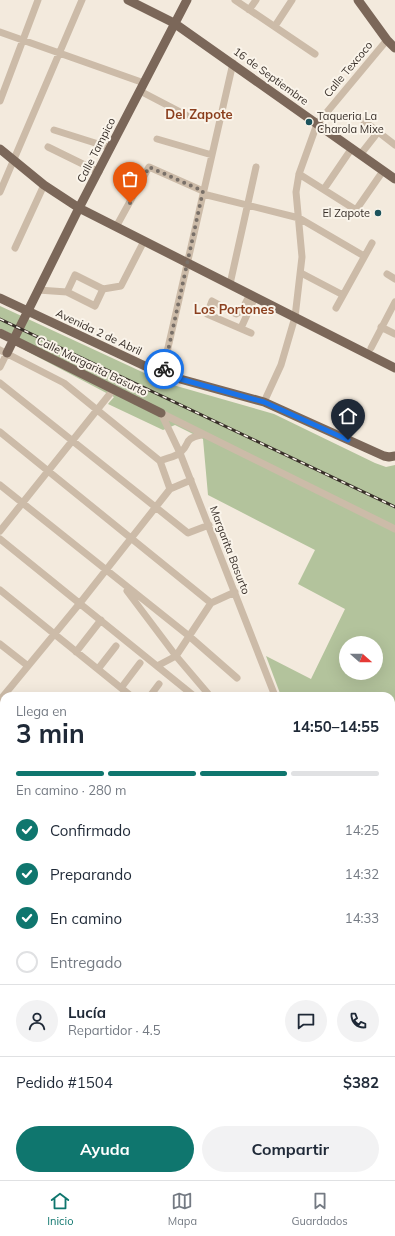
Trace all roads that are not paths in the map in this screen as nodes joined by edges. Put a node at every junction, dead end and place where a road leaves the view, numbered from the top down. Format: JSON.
{"nodes":[{"id":1,"x":38,"y":0,"type":"edge"},
{"id":2,"x":82,"y":0,"type":"edge"},
{"id":3,"x":128,"y":0,"type":"edge"},
{"id":4,"x":186,"y":0,"type":"edge"},
{"id":5,"x":235,"y":0,"type":"edge"},
{"id":6,"x":256,"y":0,"type":"edge"},
{"id":7,"x":292,"y":0,"type":"edge"},
{"id":8,"x":358,"y":0,"type":"edge"},
{"id":9,"x":249,"y":10,"type":"junction"},
{"id":10,"x":174,"y":23,"type":"junction"},
{"id":11,"x":275,"y":26,"type":"junction"},
{"id":12,"x":0,"y":32,"type":"edge"},
{"id":13,"x":387,"y":40,"type":"junction"},
{"id":14,"x":23,"y":41,"type":"junction"},
{"id":15,"x":395,"y":48,"type":"edge"},
{"id":16,"x":59,"y":53,"type":"junction"},
{"id":17,"x":315,"y":54,"type":"dead end"},
{"id":18,"x":232,"y":63,"type":"junction"},
{"id":19,"x":142,"y":87,"type":"junction"},
{"id":20,"x":0,"y":101,"type":"edge"},
{"id":21,"x":186,"y":115,"type":"dead end"},
{"id":22,"x":364,"y":121,"type":"dead end"},
{"id":23,"x":317,"y":124,"type":"junction"},
{"id":24,"x":54,"y":130,"type":"dead end"},
{"id":25,"x":378,"y":132,"type":"junction"},
{"id":26,"x":157,"y":139,"type":"dead end"},
{"id":27,"x":395,"y":145,"type":"edge"},
{"id":28,"x":48,"y":147,"type":"dead end"},
{"id":29,"x":111,"y":148,"type":"junction"},
{"id":30,"x":352,"y":148,"type":"junction"},
{"id":31,"x":0,"y":149,"type":"edge"},
{"id":32,"x":212,"y":155,"type":"junction"},
{"id":33,"x":360,"y":155,"type":"junction"},
{"id":34,"x":14,"y":160,"type":"junction"},
{"id":35,"x":256,"y":167,"type":"dead end"},
{"id":36,"x":383,"y":171,"type":"junction"},
{"id":37,"x":99,"y":172,"type":"junction"},
{"id":38,"x":299,"y":174,"type":"junction"},
{"id":39,"x":395,"y":179,"type":"edge"},
{"id":40,"x":44,"y":185,"type":"junction"},
{"id":41,"x":324,"y":189,"type":"junction"},
{"id":42,"x":0,"y":192,"type":"edge"},
{"id":43,"x":203,"y":193,"type":"junction"},
{"id":44,"x":249,"y":206,"type":"junction"},
{"id":45,"x":79,"y":208,"type":"junction"},
{"id":46,"x":299,"y":218,"type":"junction"},
{"id":47,"x":116,"y":227,"type":"junction"},
{"id":48,"x":144,"y":240,"type":"junction"},
{"id":49,"x":372,"y":243,"type":"dead end"},
{"id":50,"x":15,"y":248,"type":"dead end"},
{"id":51,"x":364,"y":256,"type":"junction"},
{"id":52,"x":188,"y":262,"type":"junction"},
{"id":53,"x":301,"y":273,"type":"junction"},
{"id":54,"x":387,"y":274,"type":"dead end"},
{"id":55,"x":395,"y":279,"type":"edge"},
{"id":56,"x":230,"y":284,"type":"junction"},
{"id":57,"x":103,"y":289,"type":"junction"},
{"id":58,"x":38,"y":290,"type":"junction"},
{"id":59,"x":67,"y":292,"type":"junction"},
{"id":60,"x":252,"y":295,"type":"junction"},
{"id":61,"x":342,"y":295,"type":"junction"},
{"id":62,"x":0,"y":298,"type":"edge"},
{"id":63,"x":395,"y":302,"type":"edge"},
{"id":64,"x":336,"y":308,"type":"dead end"},
{"id":65,"x":28,"y":311,"type":"junction"},
{"id":66,"x":295,"y":317,"type":"junction"},
{"id":67,"x":381,"y":326,"type":"junction"},
{"id":68,"x":241,"y":328,"type":"junction"},
{"id":69,"x":0,"y":333,"type":"edge"},
{"id":70,"x":252,"y":333,"type":"dead end"},
{"id":71,"x":395,"y":334,"type":"edge"},
{"id":72,"x":13,"y":340,"type":"junction"},
{"id":73,"x":371,"y":348,"type":"dead end"},
{"id":74,"x":3,"y":352,"type":"edge"},
{"id":75,"x":0,"y":367,"type":"edge"},
{"id":76,"x":395,"y":368,"type":"edge"},
{"id":77,"x":162,"y":374,"type":"junction"},
{"id":78,"x":0,"y":383,"type":"edge"},
{"id":79,"x":113,"y":390,"type":"junction"},
{"id":80,"x":264,"y":402,"type":"junction"},
{"id":81,"x":97,"y":410,"type":"junction"},
{"id":82,"x":161,"y":413,"type":"junction"},
{"id":83,"x":0,"y":432,"type":"edge"},
{"id":84,"x":201,"y":435,"type":"junction"},
{"id":85,"x":73,"y":441,"type":"junction"},
{"id":86,"x":180,"y":453,"type":"junction"},
{"id":87,"x":394,"y":455,"type":"edge"},
{"id":88,"x":160,"y":461,"type":"junction"},
{"id":89,"x":48,"y":471,"type":"junction"},
{"id":90,"x":191,"y":480,"type":"junction"},
{"id":91,"x":0,"y":485,"type":"edge"},
{"id":92,"x":170,"y":489,"type":"junction"},
{"id":93,"x":22,"y":503,"type":"junction"},
{"id":94,"x":156,"y":507,"type":"junction"},
{"id":95,"x":209,"y":525,"type":"junction"},
{"id":96,"x":395,"y":529,"type":"edge"},
{"id":97,"x":0,"y":531,"type":"edge"},
{"id":98,"x":131,"y":538,"type":"junction"},
{"id":99,"x":0,"y":539,"type":"edge"},
{"id":100,"x":105,"y":570,"type":"junction"},
{"id":101,"x":120,"y":582,"type":"junction"},
{"id":102,"x":0,"y":590,"type":"edge"},
{"id":103,"x":235,"y":592,"type":"junction"},
{"id":104,"x":80,"y":603,"type":"junction"},
{"id":105,"x":212,"y":603,"type":"junction"},
{"id":106,"x":101,"y":620,"type":"junction"},
{"id":107,"x":54,"y":634,"type":"junction"},
{"id":108,"x":188,"y":636,"type":"junction"},
{"id":109,"x":0,"y":644,"type":"edge"},
{"id":110,"x":116,"y":646,"type":"dead end"},
{"id":111,"x":76,"y":652,"type":"junction"},
{"id":112,"x":176,"y":656,"type":"junction"},
{"id":113,"x":140,"y":663,"type":"dead end"},
{"id":114,"x":28,"y":666,"type":"junction"},
{"id":115,"x":157,"y":666,"type":"junction"},
{"id":116,"x":98,"y":669,"type":"junction"},
{"id":117,"x":237,"y":678,"type":"dead end"},
{"id":118,"x":195,"y":679,"type":"junction"},
{"id":119,"x":159,"y":684,"type":"dead end"},
{"id":120,"x":121,"y":688,"type":"junction"},
{"id":121,"x":5,"y":692,"type":"edge"},
{"id":122,"x":126,"y":692,"type":"edge"},
{"id":123,"x":153,"y":692,"type":"edge"},
{"id":124,"x":187,"y":692,"type":"edge"},
{"id":125,"x":191,"y":692,"type":"edge"},
{"id":126,"x":206,"y":692,"type":"edge"},
{"id":127,"x":273,"y":692,"type":"edge"}],
"edges":[{"from":1,"to":14,"type":"street"},
{"from":2,"to":16,"type":"street"},
{"from":3,"to":10,"type":"main road","name":"16 de Septiembre"},
{"from":4,"to":10,"type":"main road","name":"Calle Tampico"},
{"from":5,"to":9,"type":"street"},
{"from":6,"to":9,"type":"street"},
{"from":7,"to":11,"type":"street"},
{"from":8,"to":13,"type":"main road"},
{"from":9,"to":11,"type":"street"},
{"from":10,"to":18,"type":"main road","name":"16 de Septiembre"},
{"from":10,"to":19,"type":"main road","name":"Calle Tampico"},
{"from":11,"to":17,"type":"street"},
{"from":12,"to":14,"type":"street"},
{"from":13,"to":15,"type":"main road"},
{"from":13,"to":23,"type":"street","name":"Calle Texcoco"},
{"from":14,"to":16,"type":"street"},
{"from":14,"to":20,"type":"street"},
{"from":16,"to":19,"type":"street"},
{"from":16,"to":34,"type":"street"},
{"from":18,"to":23,"type":"main road","name":"16 de Septiembre"},
{"from":18,"to":32,"type":"street"},
{"from":19,"to":21,"type":"street"},
{"from":19,"to":29,"type":"main road","name":"Calle Tampico"},
{"from":22,"to":25,"type":"street"},
{"from":23,"to":30,"type":"main road","name":"16 de Septiembre"},
{"from":23,"to":38,"type":"street","name":"Calle Texcoco"},
{"from":24,"to":29,"type":"street"},
{"from":25,"to":27,"type":"street"},
{"from":25,"to":33,"type":"street"},
{"from":26,"to":32,"type":"street"},
{"from":28,"to":37,"type":"street"},
{"from":29,"to":37,"type":"main road","name":"Calle Tampico"},
{"from":30,"to":33,"type":"main road","name":"16 de Septiembre"},
{"from":30,"to":41,"type":"street"},
{"from":31,"to":34,"type":"main road"},
{"from":32,"to":43,"type":"street"},
{"from":33,"to":36,"type":"main road","name":"16 de Septiembre"},
{"from":34,"to":40,"type":"main road"},
{"from":34,"to":42,"type":"street"},
{"from":35,"to":44,"type":"street"},
{"from":36,"to":39,"type":"main road","name":"16 de Septiembre"},
{"from":36,"to":41,"type":"street"},
{"from":37,"to":45,"type":"main road","name":"Calle Tampico"},
{"from":38,"to":41,"type":"street"},
{"from":38,"to":46,"type":"street","name":"Calle Texcoco"},
{"from":40,"to":45,"type":"main road"},
{"from":40,"to":50,"type":"street"},
{"from":43,"to":44,"type":"street"},
{"from":43,"to":47,"type":"street"},
{"from":43,"to":52,"type":"street"},
{"from":44,"to":46,"type":"street"},
{"from":44,"to":56,"type":"street"},
{"from":45,"to":47,"type":"main road"},
{"from":45,"to":58,"type":"main road","name":"Calle Tampico"},
{"from":46,"to":51,"type":"street"},
{"from":46,"to":53,"type":"street","name":"Calle Texcoco"},
{"from":47,"to":48,"type":"main road"},
{"from":48,"to":52,"type":"main road"},
{"from":48,"to":57,"type":"street"},
{"from":49,"to":51,"type":"street"},
{"from":51,"to":61,"type":"street"},
{"from":52,"to":56,"type":"main road"},
{"from":52,"to":77,"type":"street"},
{"from":53,"to":61,"type":"street"},
{"from":53,"to":66,"type":"street","name":"Calle Texcoco"},
{"from":54,"to":55,"type":"street"},
{"from":56,"to":60,"type":"main road"},
{"from":57,"to":59,"type":"street"},
{"from":57,"to":59,"type":"street"},
{"from":58,"to":59,"type":"street"},
{"from":58,"to":65,"type":"main road","name":"Calle Tampico"},
{"from":60,"to":66,"type":"main road"},
{"from":60,"to":68,"type":"street"},
{"from":60,"to":68,"type":"street"},
{"from":61,"to":64,"type":"street"},
{"from":62,"to":65,"type":"main road","name":"Avenida 2 de Abril"},
{"from":63,"to":67,"type":"street"},
{"from":65,"to":72,"type":"main road","name":"Calle Tampico"},
{"from":65,"to":77,"type":"main road","name":"Avenida 2 de Abril"},
{"from":66,"to":76,"type":"main road"},
{"from":66,"to":80,"type":"street","name":"Calle Texcoco"},
{"from":67,"to":71,"type":"street"},
{"from":67,"to":73,"type":"street"},
{"from":68,"to":70,"type":"street"},
{"from":69,"to":72,"type":"main road","name":"Calle Margarita Basurto"},
{"from":72,"to":74,"type":"main road","name":"Calle Tampico"},
{"from":72,"to":79,"type":"main road","name":"Calle Margarita Basurto"},
{"from":74,"to":75,"type":"street"},
{"from":74,"to":81,"type":"street"},
{"from":77,"to":80,"type":"main road","name":"Avenida 2 de Abril"},
{"from":78,"to":85,"type":"street"},
{"from":79,"to":81,"type":"street"},
{"from":79,"to":82,"type":"main road","name":"Calle Margarita Basurto"},
{"from":80,"to":87,"type":"main road","name":"Avenida 2 de Abril"},
{"from":81,"to":85,"type":"street"},
{"from":81,"to":88,"type":"street"},
{"from":82,"to":84,"type":"street"},
{"from":82,"to":86,"type":"street","name":"Margarita Basurto"},
{"from":83,"to":89,"type":"street"},
{"from":84,"to":86,"type":"street"},
{"from":84,"to":96,"type":"street"},
{"from":85,"to":89,"type":"street"},
{"from":85,"to":94,"type":"street"},
{"from":86,"to":88,"type":"street"},
{"from":86,"to":90,"type":"street","name":"Margarita Basurto"},
{"from":88,"to":92,"type":"street"},
{"from":89,"to":93,"type":"street"},
{"from":89,"to":98,"type":"street"},
{"from":90,"to":92,"type":"street"},
{"from":90,"to":95,"type":"street","name":"Margarita Basurto"},
{"from":91,"to":93,"type":"street"},
{"from":92,"to":94,"type":"street"},
{"from":93,"to":97,"type":"street"},
{"from":93,"to":100,"type":"street"},
{"from":94,"to":95,"type":"street"},
{"from":94,"to":98,"type":"street"},
{"from":95,"to":103,"type":"street","name":"Margarita Basurto"},
{"from":98,"to":100,"type":"street"},
{"from":98,"to":105,"type":"street"},
{"from":99,"to":104,"type":"street"},
{"from":100,"to":101,"type":"street"},
{"from":100,"to":104,"type":"street"},
{"from":101,"to":108,"type":"street"},
{"from":101,"to":112,"type":"street"},
{"from":102,"to":107,"type":"street"},
{"from":103,"to":105,"type":"street"},
{"from":103,"to":127,"type":"street","name":"Margarita Basurto"},
{"from":104,"to":106,"type":"street"},
{"from":104,"to":107,"type":"street"},
{"from":105,"to":108,"type":"street"},
{"from":106,"to":111,"type":"street"},
{"from":106,"to":115,"type":"street"},
{"from":107,"to":111,"type":"street"},
{"from":107,"to":114,"type":"street"},
{"from":108,"to":112,"type":"street"},
{"from":108,"to":117,"type":"street"},
{"from":109,"to":114,"type":"street"},
{"from":110,"to":116,"type":"street"},
{"from":111,"to":116,"type":"street"},
{"from":112,"to":115,"type":"street"},
{"from":112,"to":118,"type":"street"},
{"from":113,"to":120,"type":"street"},
{"from":114,"to":121,"type":"street"},
{"from":115,"to":124,"type":"street"},
{"from":116,"to":120,"type":"street"},
{"from":118,"to":125,"type":"street"},
{"from":118,"to":126,"type":"street"},
{"from":119,"to":123,"type":"street"},
{"from":120,"to":122,"type":"street"}]}
